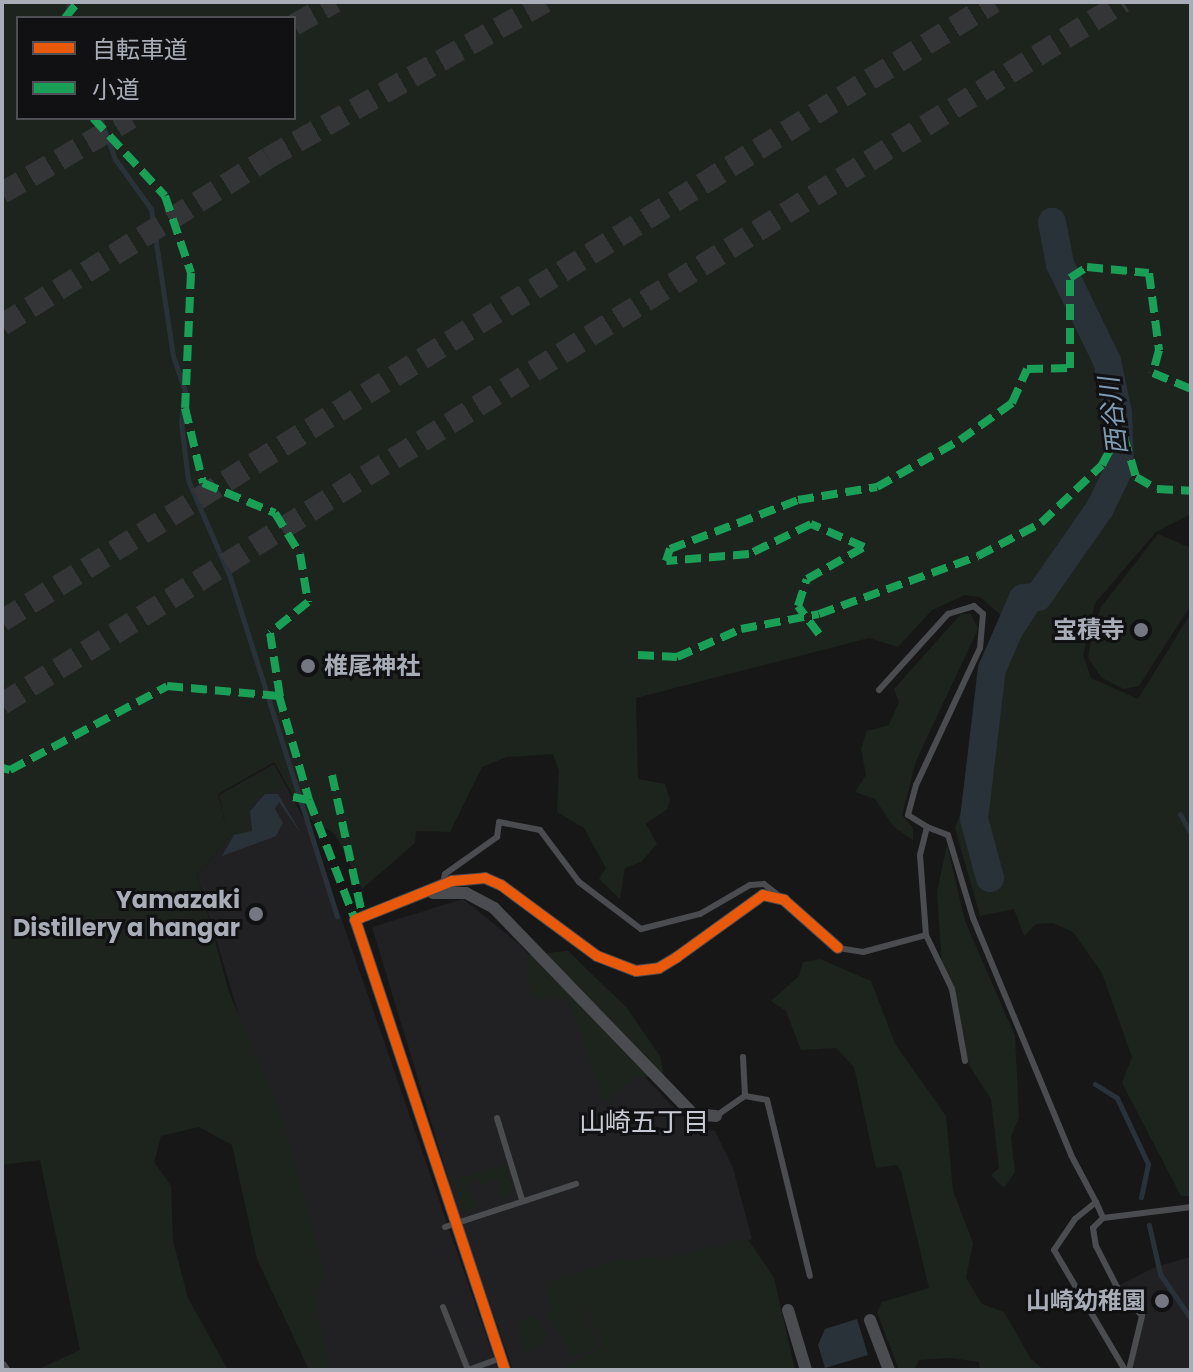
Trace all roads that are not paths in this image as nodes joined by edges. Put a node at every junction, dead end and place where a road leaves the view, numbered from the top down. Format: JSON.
{"nodes":[{"id":1,"x":879,"y":690,"type":"dead end"},
{"id":2,"x":927,"y":827,"type":"junction"},
{"id":3,"x":442,"y":886,"type":"junction"},
{"id":4,"x":418,"y":896,"type":"junction"},
{"id":5,"x":784,"y":900,"type":"junction"},
{"id":6,"x":926,"y":935,"type":"junction"},
{"id":7,"x":838,"y":948,"type":"joint"},
{"id":8,"x":743,"y":1057,"type":"dead end"},
{"id":9,"x":965,"y":1061,"type":"dead end"},
{"id":10,"x":745,"y":1096,"type":"junction"},
{"id":11,"x":716,"y":1116,"type":"joint"},
{"id":12,"x":497,"y":1118,"type":"dead end"},
{"id":13,"x":576,"y":1184,"type":"dead end"},
{"id":14,"x":522,"y":1200,"type":"junction"},
{"id":15,"x":1096,"y":1202,"type":"junction"},
{"id":16,"x":1191,"y":1207,"type":"edge"},
{"id":17,"x":1103,"y":1218,"type":"junction"},
{"id":18,"x":450,"y":1225,"type":"junction"},
{"id":19,"x":810,"y":1276,"type":"dead end"},
{"id":20,"x":443,"y":1307,"type":"dead end"},
{"id":21,"x":788,"y":1310,"type":"dead end"},
{"id":22,"x":870,"y":1320,"type":"dead end"},
{"id":23,"x":503,"y":1364,"type":"edge"},
{"id":24,"x":806,"y":1370,"type":"edge"},
{"id":25,"x":889,"y":1370,"type":"edge"},
{"id":26,"x":1127,"y":1370,"type":"edge"}],
"edges":[{"from":1,"to":2,"type":"lane"},
{"from":2,"to":6,"type":"lane"},
{"from":2,"to":15,"type":"lane"},
{"from":3,"to":4,"type":"street"},
{"from":3,"to":5,"type":"street"},
{"from":3,"to":5,"type":"lane"},
{"from":4,"to":11,"type":"street"},
{"from":4,"to":18,"type":"street"},
{"from":5,"to":7,"type":"street"},
{"from":6,"to":7,"type":"lane"},
{"from":6,"to":9,"type":"lane"},
{"from":8,"to":10,"type":"lane"},
{"from":10,"to":11,"type":"lane"},
{"from":10,"to":19,"type":"lane"},
{"from":12,"to":14,"type":"lane"},
{"from":13,"to":14,"type":"lane"},
{"from":14,"to":18,"type":"lane"},
{"from":15,"to":17,"type":"lane"},
{"from":15,"to":26,"type":"lane"},
{"from":16,"to":17,"type":"lane"},
{"from":17,"to":26,"type":"lane"},
{"from":18,"to":23,"type":"street"},
{"from":20,"to":23,"type":"lane"},
{"from":21,"to":24,"type":"street"},
{"from":22,"to":25,"type":"street"}]}
